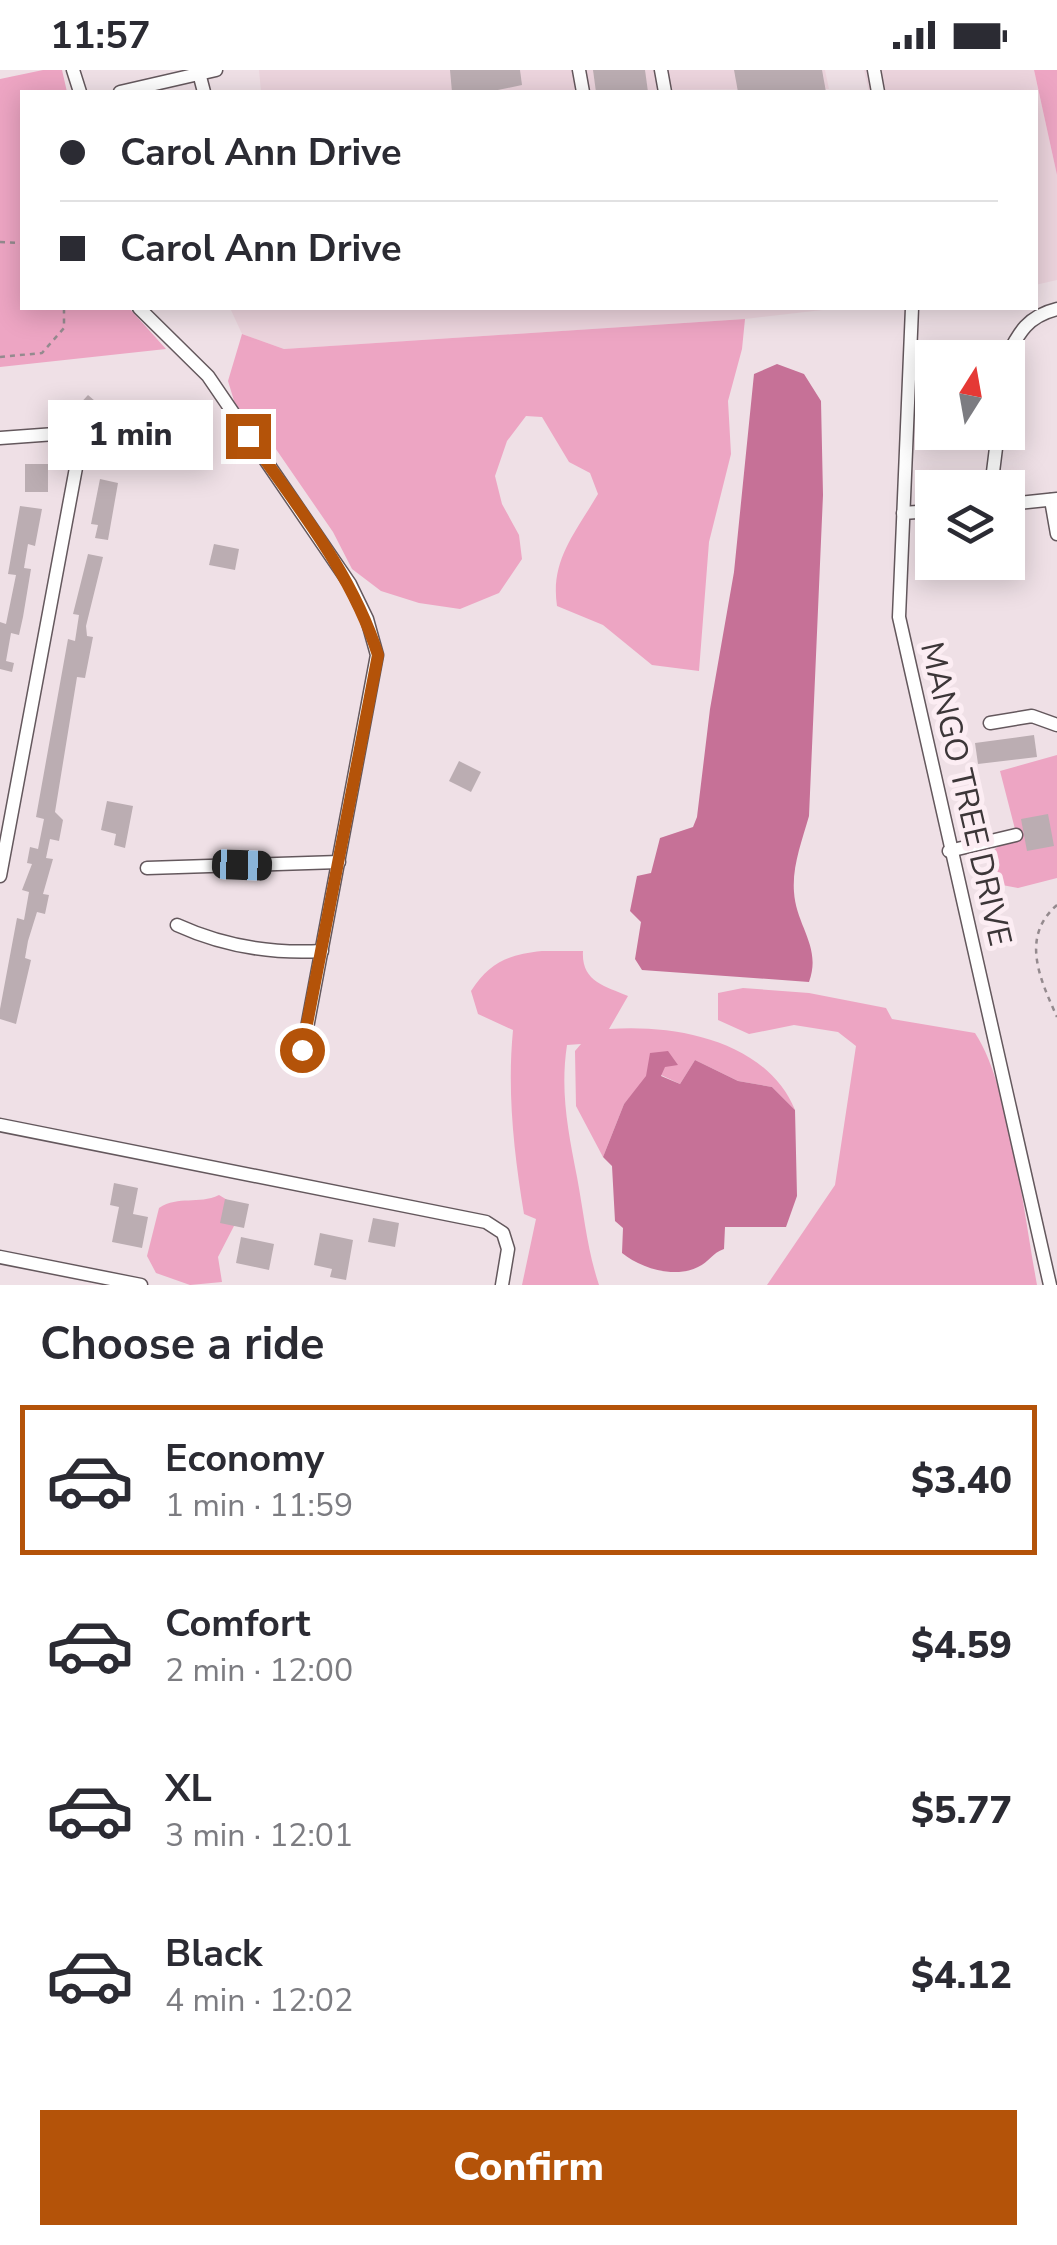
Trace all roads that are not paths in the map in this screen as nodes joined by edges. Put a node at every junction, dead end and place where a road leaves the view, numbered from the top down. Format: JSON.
{"nodes":[{"id":1,"x":216,"y":70,"type":"edge"},
{"id":2,"x":200,"y":74,"type":"junction"},
{"id":3,"x":129,"y":90,"type":"edge"},
{"id":4,"x":204,"y":90,"type":"edge"},
{"id":5,"x":1057,"y":309,"type":"edge"},
{"id":6,"x":142,"y":310,"type":"edge"},
{"id":7,"x":912,"y":310,"type":"edge"},
{"id":8,"x":1016,"y":340,"type":"edge"},
{"id":9,"x":0,"y":438,"type":"edge"},
{"id":10,"x":1054,"y":500,"type":"edge"},
{"id":11,"x":1025,"y":503,"type":"edge"},
{"id":12,"x":915,"y":512,"type":"edge"},
{"id":13,"x":903,"y":513,"type":"junction"},
{"id":14,"x":1057,"y":534,"type":"edge"},
{"id":15,"x":990,"y":723,"type":"dead end"},
{"id":16,"x":1057,"y":725,"type":"edge"},
{"id":17,"x":1016,"y":835,"type":"dead end"},
{"id":18,"x":950,"y":850,"type":"junction"},
{"id":19,"x":339,"y":862,"type":"junction"},
{"id":20,"x":147,"y":868,"type":"dead end"},
{"id":21,"x":0,"y":876,"type":"edge"},
{"id":22,"x":177,"y":925,"type":"dead end"},
{"id":23,"x":322,"y":951,"type":"junction"},
{"id":24,"x":302,"y":1050,"type":"dead end"},
{"id":25,"x":0,"y":1125,"type":"edge"},
{"id":26,"x":0,"y":1257,"type":"edge"},
{"id":27,"x":141,"y":1285,"type":"edge"},
{"id":28,"x":502,"y":1285,"type":"edge"},
{"id":29,"x":1050,"y":1285,"type":"edge"}],
"edges":[{"from":1,"to":2,"type":"street"},
{"from":2,"to":3,"type":"street"},
{"from":2,"to":4,"type":"street"},
{"from":5,"to":8,"type":"street"},
{"from":6,"to":19,"type":"street"},
{"from":7,"to":13,"type":"street","name":"MANGO TREE DRIVE"},
{"from":9,"to":21,"type":"street"},
{"from":10,"to":11,"type":"street"},
{"from":10,"to":14,"type":"street"},
{"from":12,"to":13,"type":"street"},
{"from":13,"to":18,"type":"street","name":"MANGO TREE DRIVE"},
{"from":15,"to":16,"type":"street"},
{"from":17,"to":18,"type":"street"},
{"from":18,"to":29,"type":"street","name":"MANGO TREE DRIVE"},
{"from":19,"to":20,"type":"street"},
{"from":19,"to":23,"type":"street"},
{"from":22,"to":23,"type":"street"},
{"from":23,"to":24,"type":"street"},
{"from":25,"to":28,"type":"street"},
{"from":26,"to":27,"type":"street"}]}
